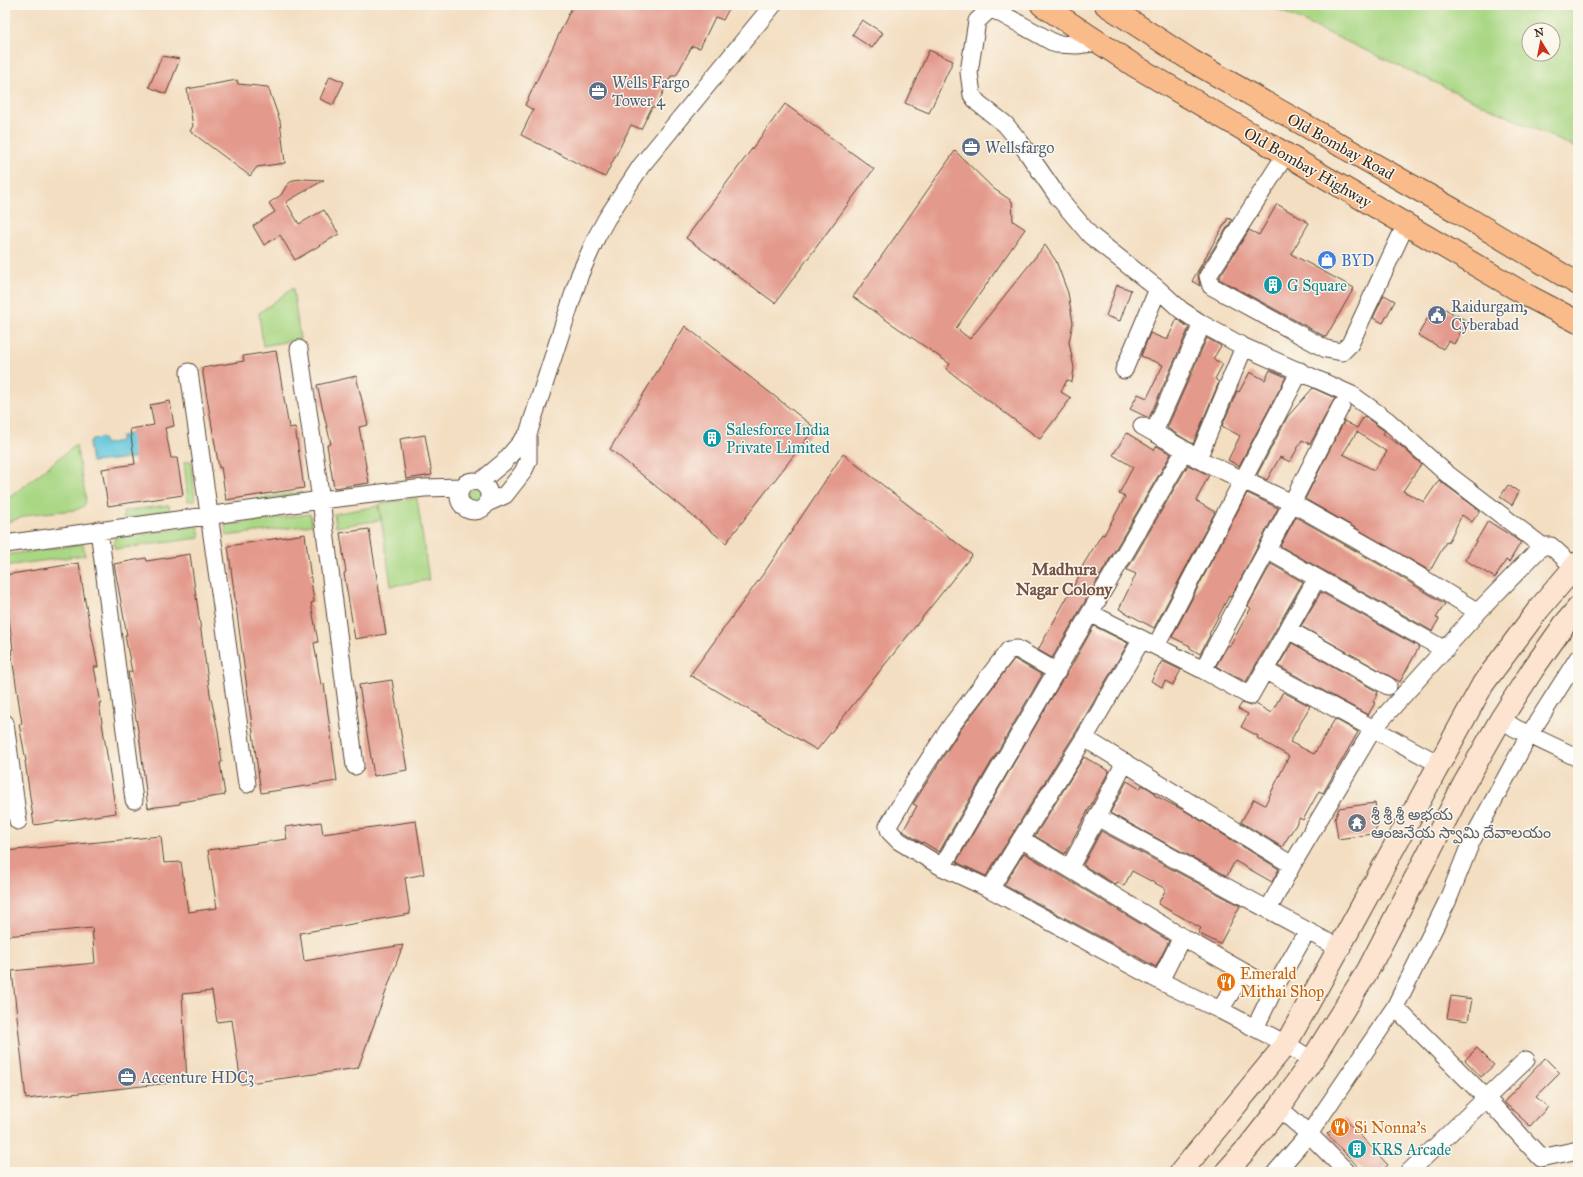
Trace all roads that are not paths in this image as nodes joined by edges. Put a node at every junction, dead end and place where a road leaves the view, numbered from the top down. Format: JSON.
{"nodes":[{"id":1,"x":773,"y":5,"type":"edge"},
{"id":2,"x":1042,"y":5,"type":"edge"},
{"id":3,"x":1106,"y":5,"type":"edge"},
{"id":4,"x":1100,"y":42,"type":"junction"},
{"id":5,"x":1286,"y":154,"type":"junction"},
{"id":6,"x":1406,"y":224,"type":"junction"},
{"id":7,"x":1578,"y":284,"type":"edge"},
{"id":8,"x":1158,"y":289,"type":"junction"},
{"id":9,"x":1578,"y":322,"type":"edge"},
{"id":10,"x":1202,"y":324,"type":"junction"},
{"id":11,"x":1244,"y":347,"type":"junction"},
{"id":12,"x":299,"y":349,"type":"dead end"},
{"id":13,"x":1124,"y":370,"type":"dead end"},
{"id":14,"x":1300,"y":371,"type":"junction"},
{"id":15,"x":189,"y":372,"type":"dead end"},
{"id":16,"x":1341,"y":406,"type":"dead end"},
{"id":17,"x":528,"y":434,"type":"junction"},
{"id":18,"x":1190,"y":454,"type":"junction"},
{"id":19,"x":1242,"y":479,"type":"junction"},
{"id":20,"x":480,"y":482,"type":"junction"},
{"id":21,"x":462,"y":487,"type":"junction"},
{"id":22,"x":321,"y":500,"type":"junction"},
{"id":23,"x":487,"y":503,"type":"junction"},
{"id":24,"x":1292,"y":503,"type":"junction"},
{"id":25,"x":209,"y":515,"type":"junction"},
{"id":26,"x":99,"y":530,"type":"junction"},
{"id":27,"x":5,"y":544,"type":"edge"},
{"id":28,"x":1542,"y":546,"type":"junction"},
{"id":29,"x":1267,"y":550,"type":"junction"},
{"id":30,"x":1576,"y":565,"type":"edge"},
{"id":31,"x":1317,"y":578,"type":"junction"},
{"id":32,"x":1578,"y":608,"type":"edge"},
{"id":33,"x":1478,"y":612,"type":"junction"},
{"id":34,"x":1090,"y":613,"type":"junction"},
{"id":35,"x":1287,"y":629,"type":"junction"},
{"id":36,"x":1149,"y":642,"type":"junction"},
{"id":37,"x":1445,"y":650,"type":"junction"},
{"id":38,"x":1578,"y":658,"type":"edge"},
{"id":39,"x":1203,"y":670,"type":"junction"},
{"id":40,"x":1264,"y":670,"type":"junction"},
{"id":41,"x":1056,"y":672,"type":"junction"},
{"id":42,"x":1388,"y":686,"type":"dead end"},
{"id":43,"x":1501,"y":719,"type":"junction"},
{"id":44,"x":5,"y":723,"type":"edge"},
{"id":45,"x":1373,"y":729,"type":"junction"},
{"id":46,"x":1529,"y":735,"type":"junction"},
{"id":47,"x":1094,"y":744,"type":"dead end"},
{"id":48,"x":1578,"y":758,"type":"edge"},
{"id":49,"x":1125,"y":762,"type":"junction"},
{"id":50,"x":1439,"y":764,"type":"junction"},
{"id":51,"x":355,"y":766,"type":"dead end"},
{"id":52,"x":247,"y":784,"type":"dead end"},
{"id":53,"x":134,"y":800,"type":"dead end"},
{"id":54,"x":1097,"y":817,"type":"junction"},
{"id":55,"x":18,"y":821,"type":"dead end"},
{"id":56,"x":1021,"y":839,"type":"junction"},
{"id":57,"x":1292,"y":865,"type":"junction"},
{"id":58,"x":942,"y":867,"type":"junction"},
{"id":59,"x":1070,"y":867,"type":"junction"},
{"id":60,"x":990,"y":889,"type":"junction"},
{"id":61,"x":1268,"y":910,"type":"junction"},
{"id":62,"x":1307,"y":931,"type":"junction"},
{"id":63,"x":1182,"y":937,"type":"junction"},
{"id":64,"x":1339,"y":948,"type":"junction"},
{"id":65,"x":1242,"y":973,"type":"junction"},
{"id":66,"x":1160,"y":981,"type":"junction"},
{"id":67,"x":1274,"y":990,"type":"junction"},
{"id":68,"x":1395,"y":1007,"type":"junction"},
{"id":69,"x":1220,"y":1010,"type":"junction"},
{"id":70,"x":1255,"y":1028,"type":"junction"},
{"id":71,"x":1286,"y":1044,"type":"junction"},
{"id":72,"x":1312,"y":1060,"type":"junction"},
{"id":73,"x":1526,"y":1060,"type":"dead end"},
{"id":74,"x":1486,"y":1098,"type":"junction"},
{"id":75,"x":1279,"y":1108,"type":"junction"},
{"id":76,"x":1310,"y":1134,"type":"junction"},
{"id":77,"x":1578,"y":1150,"type":"edge"},
{"id":78,"x":1181,"y":1172,"type":"edge"},
{"id":79,"x":1226,"y":1172,"type":"edge"},
{"id":80,"x":1276,"y":1172,"type":"edge"},
{"id":81,"x":1347,"y":1172,"type":"edge"},
{"id":82,"x":1409,"y":1172,"type":"edge"}],
"edges":[{"from":1,"to":17,"type":"street"},
{"from":2,"to":4,"type":"main road","name":"Old Bombay Highway"},
{"from":3,"to":7,"type":"main road","name":"Old Bombay Road"},
{"from":4,"to":5,"type":"main road","name":"Old Bombay Highway"},
{"from":4,"to":8,"type":"street"},
{"from":5,"to":6,"type":"main road","name":"Old Bombay Highway"},
{"from":5,"to":6,"type":"street"},
{"from":6,"to":9,"type":"main road","name":"Old Bombay Highway"},
{"from":8,"to":10,"type":"street"},
{"from":8,"to":13,"type":"street"},
{"from":10,"to":11,"type":"street"},
{"from":10,"to":18,"type":"street"},
{"from":11,"to":14,"type":"street"},
{"from":11,"to":18,"type":"street"},
{"from":12,"to":22,"type":"street"},
{"from":14,"to":19,"type":"street"},
{"from":14,"to":28,"type":"street"},
{"from":15,"to":25,"type":"street"},
{"from":16,"to":24,"type":"street"},
{"from":17,"to":20,"type":"street"},
{"from":17,"to":23,"type":"street"},
{"from":18,"to":19,"type":"street"},
{"from":18,"to":34,"type":"street"},
{"from":19,"to":24,"type":"street"},
{"from":19,"to":36,"type":"street"},
{"from":20,"to":21,"type":"street"},
{"from":20,"to":23,"type":"street"},
{"from":21,"to":22,"type":"street"},
{"from":21,"to":23,"type":"street"},
{"from":22,"to":25,"type":"street"},
{"from":22,"to":51,"type":"street"},
{"from":24,"to":29,"type":"street"},
{"from":24,"to":33,"type":"street"},
{"from":25,"to":26,"type":"street"},
{"from":25,"to":52,"type":"street"},
{"from":26,"to":27,"type":"street"},
{"from":26,"to":53,"type":"street"},
{"from":28,"to":30,"type":"street"},
{"from":28,"to":33,"type":"street"},
{"from":29,"to":31,"type":"street"},
{"from":29,"to":39,"type":"street"},
{"from":30,"to":50,"type":"main road"},
{"from":31,"to":35,"type":"street"},
{"from":31,"to":37,"type":"street"},
{"from":32,"to":43,"type":"main road"},
{"from":33,"to":37,"type":"street"},
{"from":34,"to":36,"type":"street"},
{"from":34,"to":41,"type":"street"},
{"from":35,"to":40,"type":"street"},
{"from":35,"to":42,"type":"street"},
{"from":36,"to":39,"type":"street"},
{"from":36,"to":56,"type":"street"},
{"from":37,"to":45,"type":"street"},
{"from":38,"to":46,"type":"street"},
{"from":39,"to":40,"type":"street"},
{"from":40,"to":45,"type":"street"},
{"from":41,"to":58,"type":"street"},
{"from":41,"to":58,"type":"street"},
{"from":43,"to":46,"type":"street"},
{"from":43,"to":72,"type":"main road"},
{"from":44,"to":55,"type":"street"},
{"from":45,"to":50,"type":"street"},
{"from":45,"to":57,"type":"street"},
{"from":46,"to":48,"type":"street"},
{"from":46,"to":68,"type":"street"},
{"from":47,"to":49,"type":"street"},
{"from":49,"to":54,"type":"street"},
{"from":49,"to":57,"type":"street"},
{"from":50,"to":64,"type":"main road"},
{"from":54,"to":59,"type":"street"},
{"from":54,"to":61,"type":"street"},
{"from":56,"to":59,"type":"street"},
{"from":56,"to":60,"type":"street"},
{"from":57,"to":61,"type":"street"},
{"from":58,"to":60,"type":"street"},
{"from":59,"to":63,"type":"street"},
{"from":60,"to":66,"type":"street"},
{"from":61,"to":62,"type":"street"},
{"from":62,"to":64,"type":"street"},
{"from":62,"to":67,"type":"street"},
{"from":63,"to":65,"type":"street"},
{"from":63,"to":66,"type":"street"},
{"from":64,"to":71,"type":"main road"},
{"from":65,"to":67,"type":"street"},
{"from":65,"to":69,"type":"street"},
{"from":66,"to":69,"type":"street"},
{"from":67,"to":70,"type":"street"},
{"from":68,"to":74,"type":"street"},
{"from":68,"to":76,"type":"street"},
{"from":69,"to":70,"type":"street"},
{"from":70,"to":71,"type":"street"},
{"from":71,"to":72,"type":"street"},
{"from":71,"to":78,"type":"main road"},
{"from":72,"to":75,"type":"main road"},
{"from":73,"to":74,"type":"street"},
{"from":74,"to":77,"type":"street"},
{"from":74,"to":82,"type":"street"},
{"from":75,"to":76,"type":"street"},
{"from":75,"to":79,"type":"main road"},
{"from":76,"to":80,"type":"street"},
{"from":76,"to":81,"type":"street"}]}
